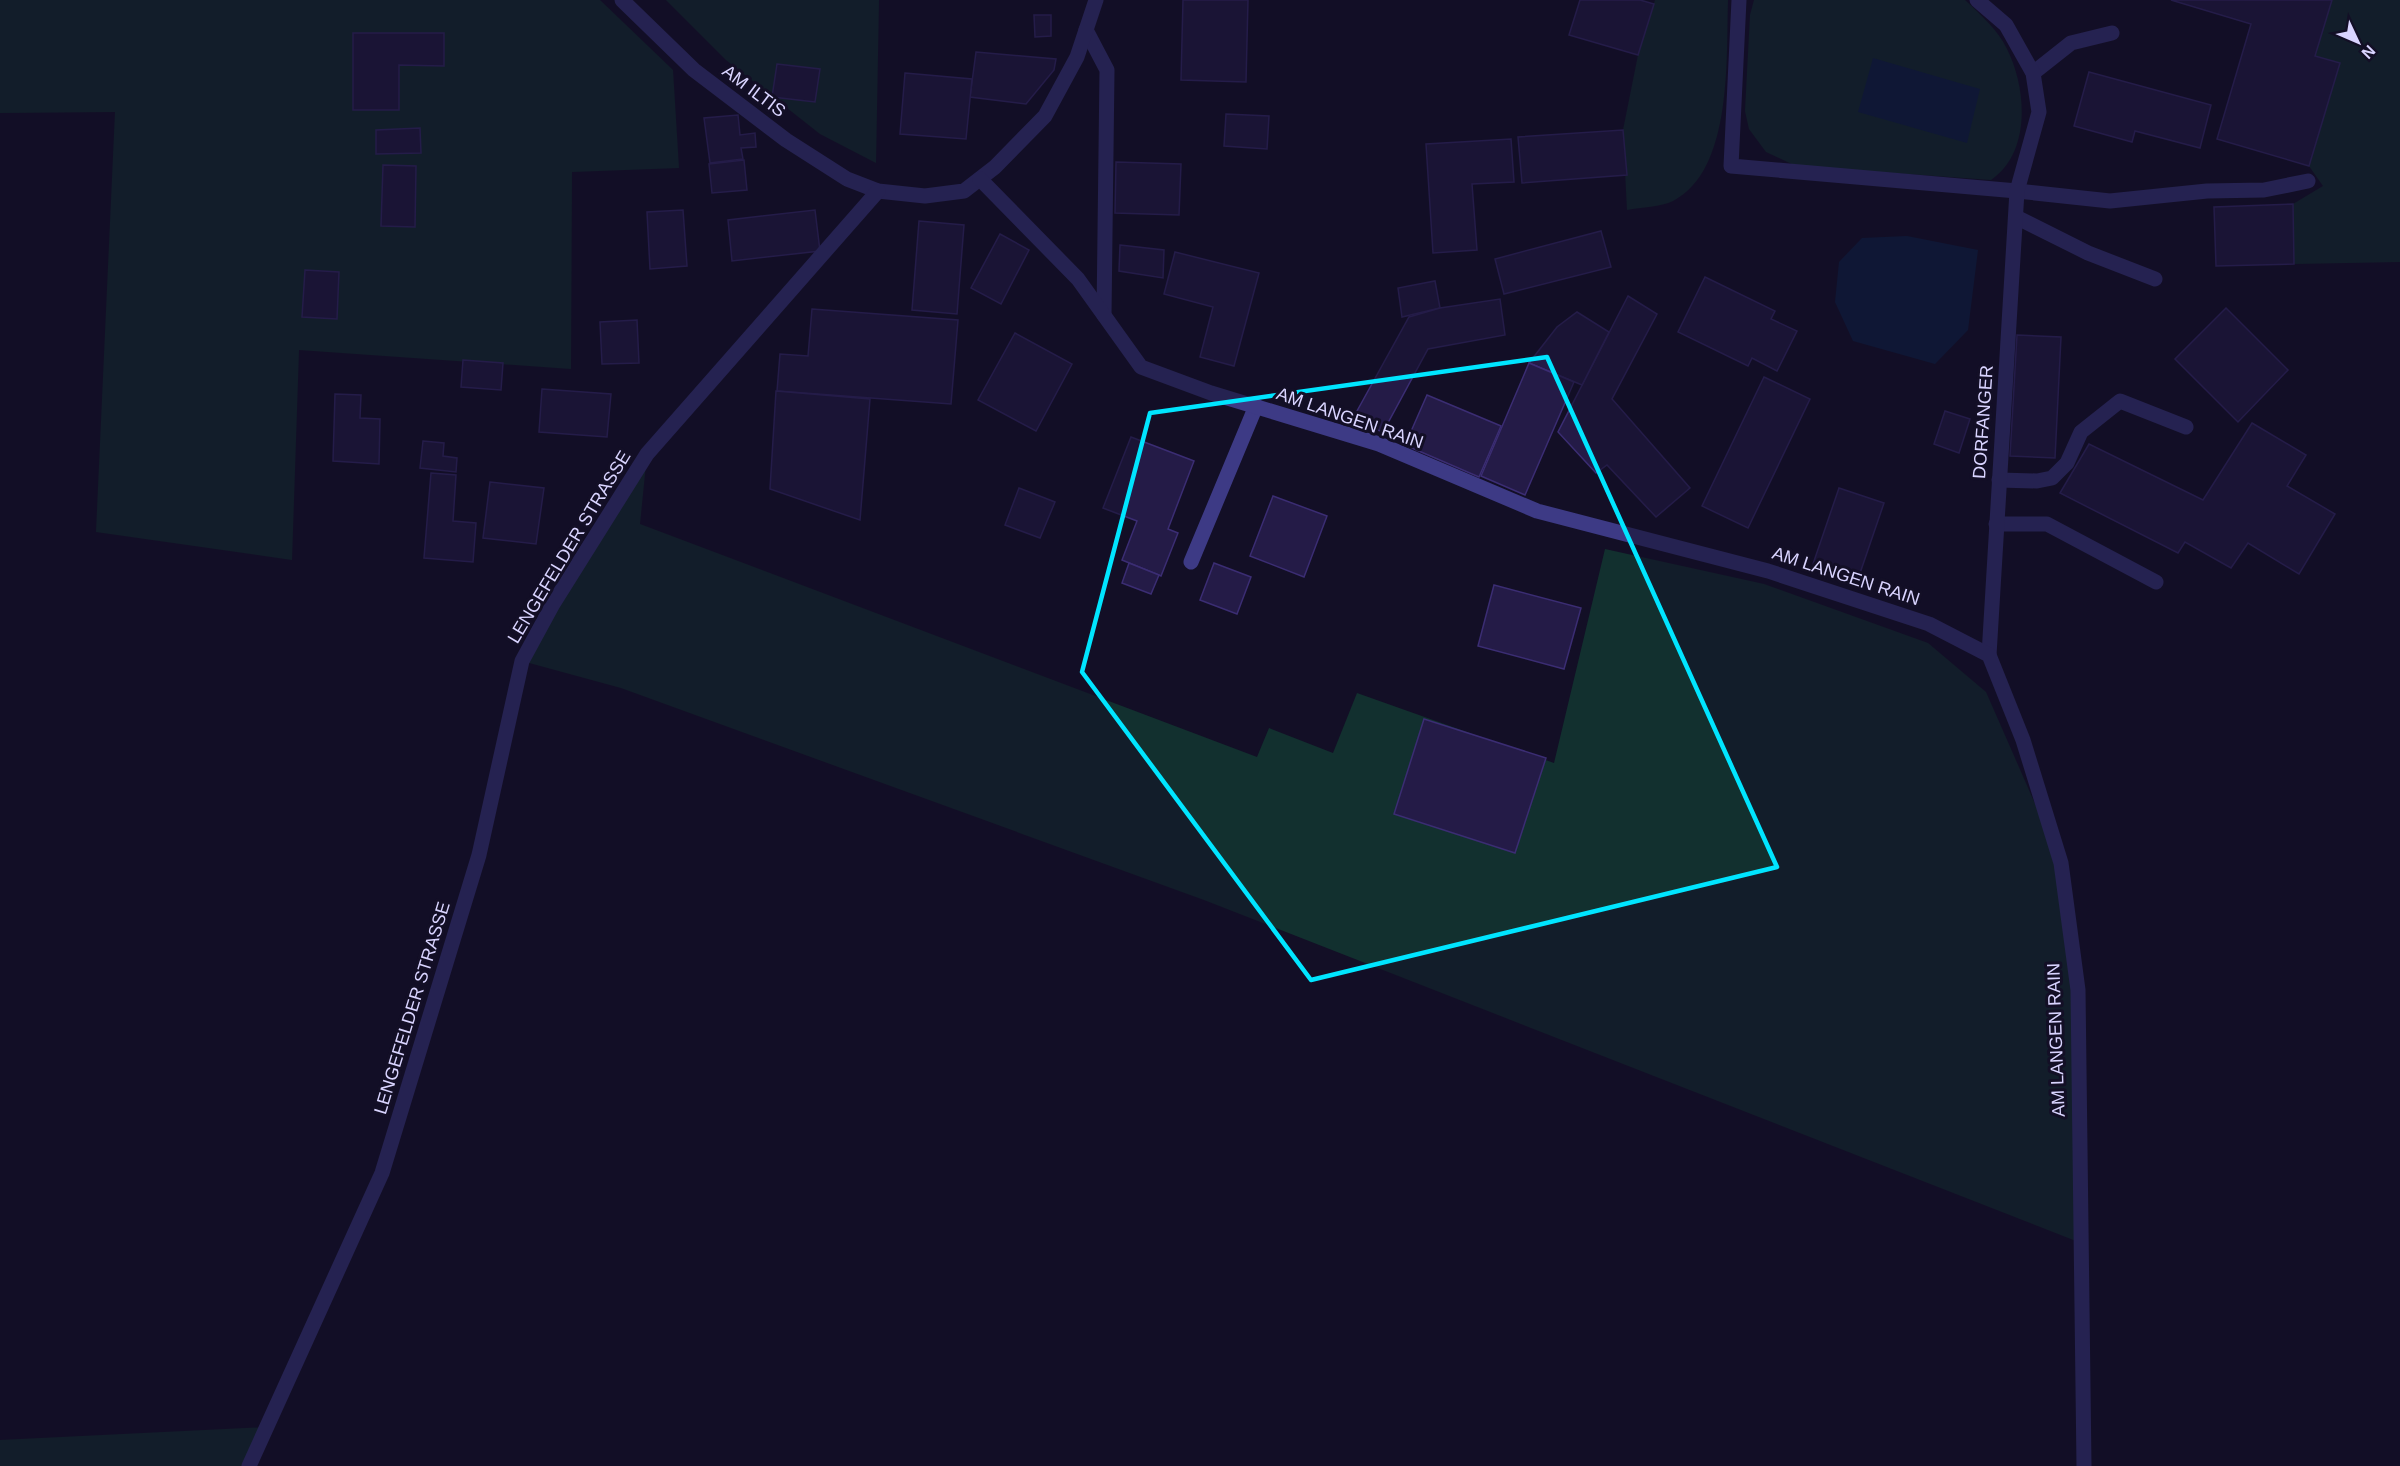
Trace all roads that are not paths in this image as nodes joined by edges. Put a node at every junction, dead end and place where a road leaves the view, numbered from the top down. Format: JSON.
{"nodes":[{"id":1,"x":621,"y":0,"type":"edge"},
{"id":2,"x":1096,"y":0,"type":"edge"},
{"id":3,"x":1739,"y":0,"type":"edge"},
{"id":4,"x":1977,"y":0,"type":"edge"},
{"id":5,"x":1086,"y":30,"type":"junction"},
{"id":6,"x":2112,"y":33,"type":"dead end"},
{"id":7,"x":2033,"y":73,"type":"junction"},
{"id":8,"x":980,"y":179,"type":"junction"},
{"id":9,"x":2308,"y":181,"type":"dead end"},
{"id":10,"x":878,"y":191,"type":"junction"},
{"id":11,"x":2017,"y":191,"type":"junction"},
{"id":12,"x":2016,"y":218,"type":"junction"},
{"id":13,"x":2155,"y":279,"type":"dead end"},
{"id":14,"x":1104,"y":315,"type":"junction"},
{"id":15,"x":1256,"y":406,"type":"junction"},
{"id":16,"x":2186,"y":427,"type":"dead end"},
{"id":17,"x":1999,"y":480,"type":"junction"},
{"id":18,"x":1996,"y":524,"type":"junction"},
{"id":19,"x":1191,"y":562,"type":"dead end"},
{"id":20,"x":2156,"y":582,"type":"dead end"},
{"id":21,"x":1989,"y":655,"type":"junction"},
{"id":22,"x":249,"y":1466,"type":"edge"},
{"id":23,"x":2084,"y":1466,"type":"edge"}],
"edges":[{"from":1,"to":10,"type":"street","name":"AM ILTIS"},
{"from":2,"to":5,"type":"street"},
{"from":3,"to":11,"type":"street"},
{"from":4,"to":7,"type":"street","name":"DORFANGER"},
{"from":5,"to":8,"type":"street"},
{"from":5,"to":14,"type":"street"},
{"from":6,"to":7,"type":"street"},
{"from":7,"to":11,"type":"street","name":"DORFANGER"},
{"from":8,"to":10,"type":"street"},
{"from":8,"to":14,"type":"street","name":"AM LANGEN RAIN"},
{"from":9,"to":11,"type":"street"},
{"from":10,"to":22,"type":"street","name":"LENGEFELDER STRASSE"},
{"from":11,"to":12,"type":"street","name":"DORFANGER"},
{"from":12,"to":13,"type":"street"},
{"from":12,"to":17,"type":"street","name":"DORFANGER"},
{"from":14,"to":15,"type":"street","name":"AM LANGEN RAIN"},
{"from":15,"to":19,"type":"street"},
{"from":15,"to":21,"type":"street","name":"AM LANGEN RAIN"},
{"from":16,"to":17,"type":"street"},
{"from":17,"to":18,"type":"street","name":"DORFANGER"},
{"from":18,"to":20,"type":"street"},
{"from":18,"to":21,"type":"street","name":"DORFANGER"},
{"from":21,"to":23,"type":"street","name":"AM LANGEN RAIN"}]}
